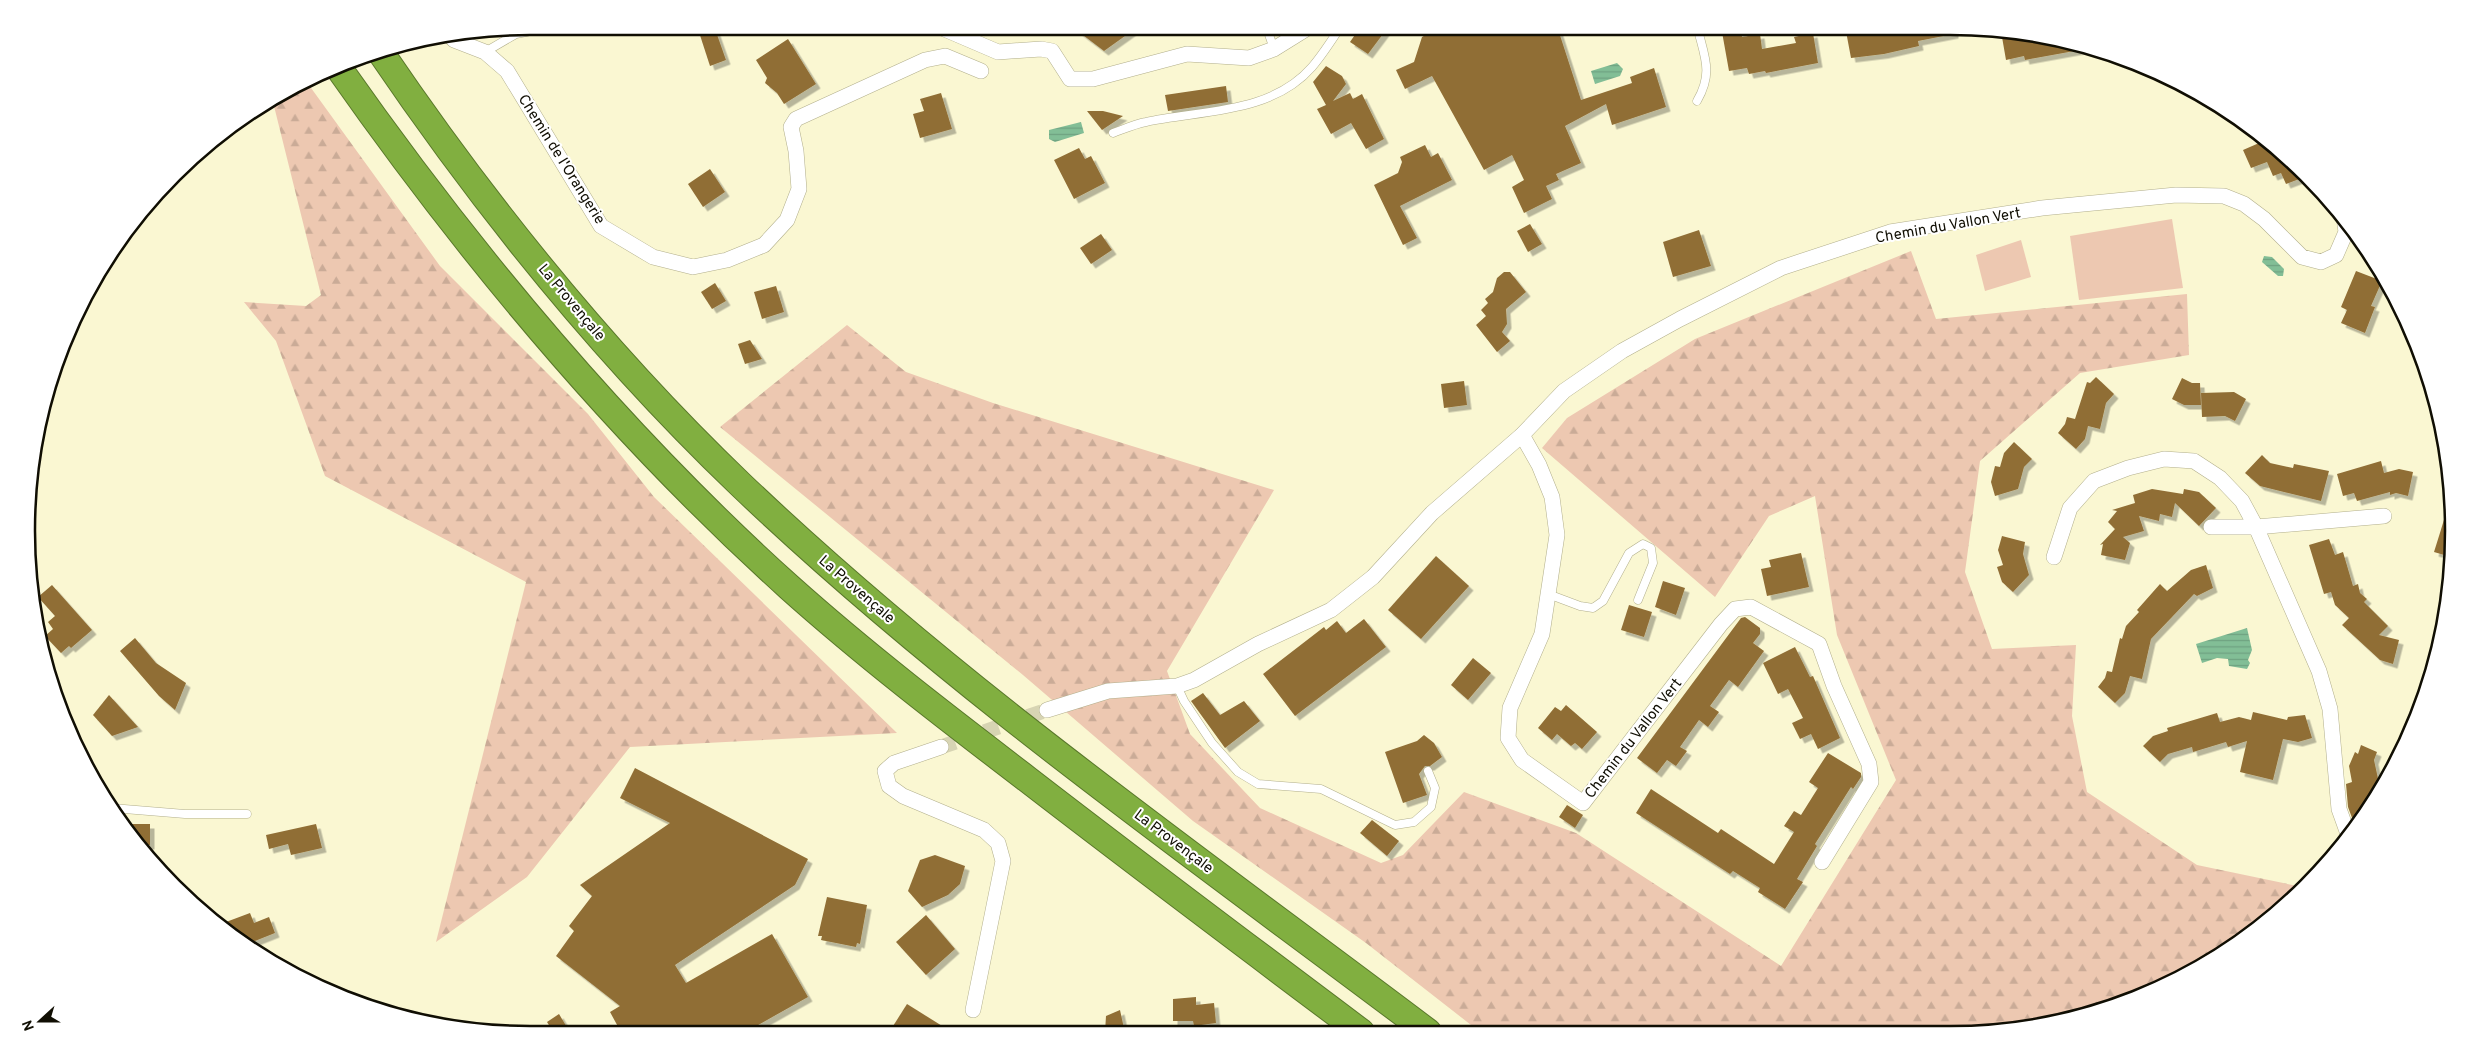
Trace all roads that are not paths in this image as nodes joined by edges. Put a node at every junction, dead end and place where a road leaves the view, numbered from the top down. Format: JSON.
{"nodes":[{"id":1,"x":958,"y":35,"type":"edge"},
{"id":2,"x":1269,"y":35,"type":"edge"},
{"id":3,"x":1297,"y":35,"type":"edge"},
{"id":4,"x":1335,"y":35,"type":"edge"},
{"id":5,"x":1699,"y":35,"type":"edge"},
{"id":6,"x":513,"y":36,"type":"edge"},
{"id":7,"x":456,"y":41,"type":"edge"},
{"id":8,"x":1274,"y":49,"type":"junction"},
{"id":9,"x":485,"y":52,"type":"junction"},
{"id":10,"x":384,"y":57,"type":"edge"},
{"id":11,"x":981,"y":71,"type":"dead end"},
{"id":12,"x":342,"y":73,"type":"edge"},
{"id":13,"x":1697,"y":101,"type":"dead end"},
{"id":14,"x":1113,"y":133,"type":"dead end"},
{"id":15,"x":2346,"y":233,"type":"edge"},
{"id":16,"x":1522,"y":435,"type":"junction"},
{"id":17,"x":2384,"y":516,"type":"dead end"},
{"id":18,"x":2256,"y":526,"type":"junction"},
{"id":19,"x":2211,"y":527,"type":"dead end"},
{"id":20,"x":2054,"y":558,"type":"dead end"},
{"id":21,"x":1548,"y":594,"type":"junction"},
{"id":22,"x":1638,"y":600,"type":"dead end"},
{"id":23,"x":1177,"y":686,"type":"junction"},
{"id":24,"x":1047,"y":710,"type":"tunnel mouth"},
{"id":25,"x":941,"y":747,"type":"tunnel mouth"},
{"id":26,"x":1428,"y":771,"type":"dead end"},
{"id":27,"x":121,"y":809,"type":"edge"},
{"id":28,"x":247,"y":814,"type":"dead end"},
{"id":29,"x":2346,"y":828,"type":"edge"},
{"id":30,"x":1822,"y":862,"type":"dead end"},
{"id":31,"x":973,"y":1010,"type":"dead end"},
{"id":32,"x":1353,"y":1026,"type":"edge"},
{"id":33,"x":1420,"y":1026,"type":"edge"}],
"edges":[{"from":1,"to":8,"type":"street"},
{"from":2,"to":8,"type":"lane"},
{"from":3,"to":8,"type":"street"},
{"from":4,"to":14,"type":"lane"},
{"from":5,"to":13,"type":"lane"},
{"from":6,"to":9,"type":"lane"},
{"from":7,"to":9,"type":"street","name":"Chemin de l'Orangerie"},
{"from":9,"to":11,"type":"street","name":"Chemin de l'Orangerie"},
{"from":10,"to":33,"type":"highway","name":"La Provençale"},
{"from":12,"to":32,"type":"highway"},
{"from":15,"to":16,"type":"street","name":"Chemin du Vallon Vert"},
{"from":16,"to":21,"type":"street","name":"Chemin du Vallon Vert"},
{"from":16,"to":23,"type":"street","name":"Chemin du Vallon Vert"},
{"from":17,"to":18,"type":"street"},
{"from":18,"to":19,"type":"street"},
{"from":18,"to":20,"type":"street"},
{"from":18,"to":29,"type":"street"},
{"from":21,"to":22,"type":"lane"},
{"from":21,"to":30,"type":"street","name":"Chemin du Vallon Vert"},
{"from":23,"to":24,"type":"street","name":"Chemin du Vallon Vert"},
{"from":23,"to":26,"type":"lane"},
{"from":25,"to":31,"type":"street"},
{"from":27,"to":28,"type":"lane"}]}
